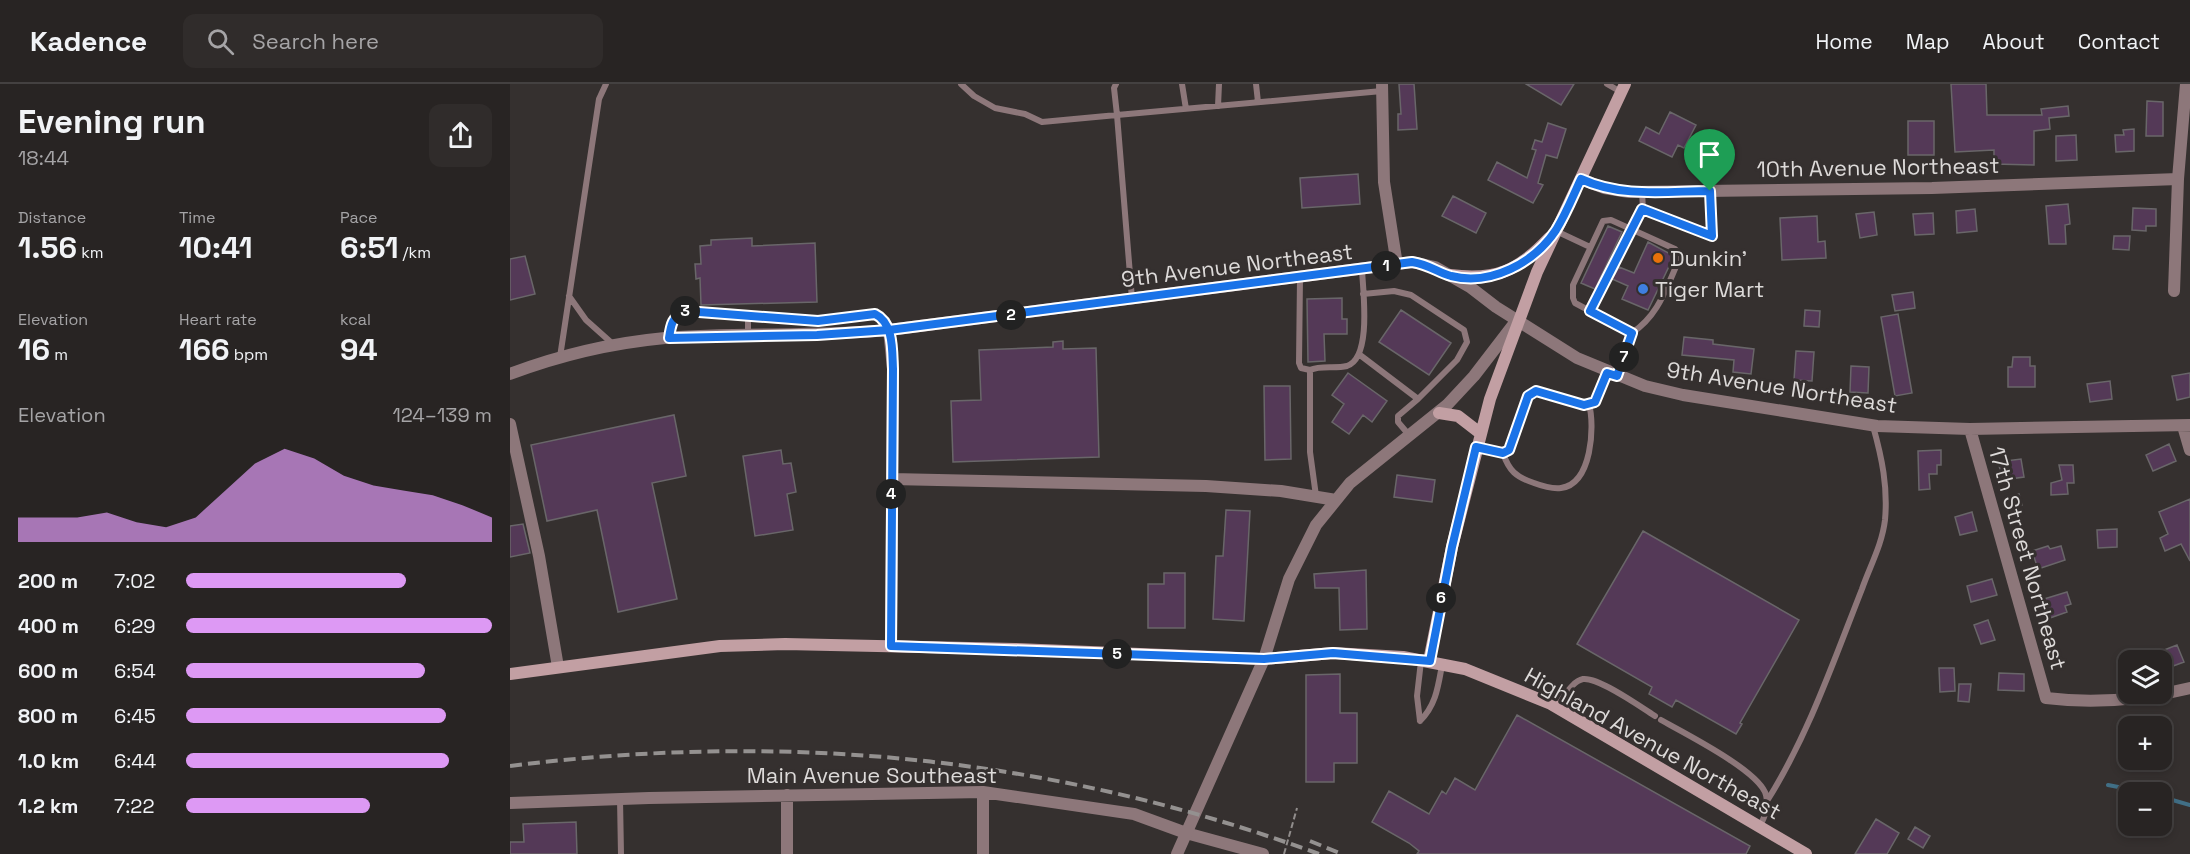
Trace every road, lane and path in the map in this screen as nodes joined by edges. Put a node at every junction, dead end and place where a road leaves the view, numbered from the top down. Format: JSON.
{"nodes":[{"id":1,"x":606,"y":84,"type":"edge"},
{"id":2,"x":961,"y":84,"type":"edge"},
{"id":3,"x":1116,"y":84,"type":"edge"},
{"id":4,"x":1182,"y":84,"type":"edge"},
{"id":5,"x":1219,"y":84,"type":"edge"},
{"id":6,"x":1256,"y":84,"type":"edge"},
{"id":7,"x":1607,"y":84,"type":"edge"},
{"id":8,"x":2186,"y":84,"type":"edge"},
{"id":9,"x":1382,"y":88,"type":"edge"},
{"id":10,"x":1623,"y":88,"type":"edge"},
{"id":11,"x":1258,"y":102,"type":"junction"},
{"id":12,"x":1218,"y":106,"type":"junction"},
{"id":13,"x":1186,"y":109,"type":"junction"},
{"id":14,"x":1117,"y":115,"type":"junction"},
{"id":15,"x":1581,"y":179,"type":"junction"},
{"id":16,"x":2178,"y":179,"type":"junction"},
{"id":17,"x":1710,"y":191,"type":"junction"},
{"id":18,"x":1642,"y":192,"type":"junction"},
{"id":19,"x":1642,"y":209,"type":"junction"},
{"id":20,"x":1632,"y":229,"type":"junction"},
{"id":21,"x":1556,"y":231,"type":"junction"},
{"id":22,"x":1590,"y":247,"type":"junction"},
{"id":23,"x":1397,"y":265,"type":"junction"},
{"id":24,"x":1362,"y":270,"type":"junction"},
{"id":25,"x":1450,"y":275,"type":"junction"},
{"id":26,"x":1300,"y":278,"type":"junction"},
{"id":27,"x":2174,"y":291,"type":"dead end"},
{"id":28,"x":1363,"y":294,"type":"junction"},
{"id":29,"x":569,"y":296,"type":"junction"},
{"id":30,"x":1132,"y":299,"type":"junction"},
{"id":31,"x":1590,"y":311,"type":"junction"},
{"id":32,"x":748,"y":317,"type":"junction"},
{"id":33,"x":1517,"y":320,"type":"junction"},
{"id":34,"x":818,"y":321,"type":"junction"},
{"id":35,"x":889,"y":330,"type":"junction"},
{"id":36,"x":1632,"y":333,"type":"junction"},
{"id":37,"x":817,"y":335,"type":"junction"},
{"id":38,"x":748,"y":336,"type":"junction"},
{"id":39,"x":669,"y":338,"type":"junction"},
{"id":40,"x":614,"y":345,"type":"junction"},
{"id":41,"x":1360,"y":355,"type":"junction"},
{"id":42,"x":560,"y":357,"type":"junction"},
{"id":43,"x":1310,"y":370,"type":"junction"},
{"id":44,"x":510,"y":374,"type":"edge"},
{"id":45,"x":1612,"y":375,"type":"junction"},
{"id":46,"x":1418,"y":399,"type":"junction"},
{"id":47,"x":1590,"y":404,"type":"junction"},
{"id":48,"x":1439,"y":412,"type":"junction"},
{"id":49,"x":510,"y":424,"type":"edge"},
{"id":50,"x":1873,"y":425,"type":"junction"},
{"id":51,"x":2186,"y":425,"type":"edge"},
{"id":52,"x":1970,"y":429,"type":"junction"},
{"id":53,"x":1480,"y":433,"type":"junction"},
{"id":54,"x":1410,"y":436,"type":"junction"},
{"id":55,"x":1476,"y":447,"type":"junction"},
{"id":56,"x":2190,"y":450,"type":"edge"},
{"id":57,"x":1503,"y":453,"type":"junction"},
{"id":58,"x":892,"y":479,"type":"junction"},
{"id":59,"x":1316,"y":497,"type":"junction"},
{"id":60,"x":1336,"y":500,"type":"junction"},
{"id":61,"x":891,"y":646,"type":"junction"},
{"id":62,"x":1264,"y":659,"type":"junction"},
{"id":63,"x":1431,"y":662,"type":"junction"},
{"id":64,"x":558,"y":667,"type":"junction"},
{"id":65,"x":510,"y":674,"type":"edge"},
{"id":66,"x":2190,"y":688,"type":"edge"},
{"id":67,"x":1556,"y":707,"type":"junction"},
{"id":68,"x":983,"y":792,"type":"junction"},
{"id":69,"x":787,"y":795,"type":"junction"},
{"id":70,"x":620,"y":799,"type":"junction"},
{"id":71,"x":1767,"y":801,"type":"junction"},
{"id":72,"x":510,"y":803,"type":"edge"},
{"id":73,"x":1298,"y":808,"type":"dead end"},
{"id":74,"x":1760,"y":827,"type":"junction"},
{"id":75,"x":1186,"y":833,"type":"junction"},
{"id":76,"x":621,"y":854,"type":"edge"},
{"id":77,"x":787,"y":854,"type":"edge"},
{"id":78,"x":983,"y":854,"type":"edge"},
{"id":79,"x":1177,"y":854,"type":"edge"},
{"id":80,"x":1263,"y":854,"type":"edge"},
{"id":81,"x":1284,"y":854,"type":"edge"},
{"id":82,"x":1806,"y":854,"type":"edge"}],
"edges":[{"from":1,"to":29,"type":"lane"},
{"from":2,"to":14,"type":"lane"},
{"from":3,"to":14,"type":"lane"},
{"from":4,"to":13,"type":"lane"},
{"from":5,"to":12,"type":"lane"},
{"from":6,"to":11,"type":"lane"},
{"from":7,"to":10,"type":"lane"},
{"from":8,"to":16,"type":"street"},
{"from":9,"to":11,"type":"lane"},
{"from":9,"to":23,"type":"street"},
{"from":10,"to":15,"type":"main road"},
{"from":11,"to":12,"type":"lane"},
{"from":12,"to":13,"type":"lane"},
{"from":13,"to":14,"type":"lane"},
{"from":14,"to":30,"type":"lane"},
{"from":15,"to":18,"type":"street","name":"10th Avenue Northeast"},
{"from":15,"to":21,"type":"main road"},
{"from":16,"to":17,"type":"street","name":"10th Avenue Northeast"},
{"from":16,"to":27,"type":"street"},
{"from":17,"to":18,"type":"street","name":"10th Avenue Northeast"},
{"from":17,"to":19,"type":"lane"},
{"from":18,"to":19,"type":"lane"},
{"from":19,"to":20,"type":"lane"},
{"from":20,"to":22,"type":"lane"},
{"from":20,"to":31,"type":"lane"},
{"from":20,"to":36,"type":"lane"},
{"from":21,"to":22,"type":"lane"},
{"from":21,"to":25,"type":"main road"},
{"from":21,"to":33,"type":"main road"},
{"from":22,"to":31,"type":"lane"},
{"from":23,"to":24,"type":"street","name":"9th Avenue Northeast"},
{"from":23,"to":25,"type":"street","name":"9th Avenue Northeast"},
{"from":24,"to":26,"type":"street","name":"9th Avenue Northeast"},
{"from":24,"to":28,"type":"lane"},
{"from":25,"to":33,"type":"street","name":"9th Avenue Northeast"},
{"from":26,"to":30,"type":"street","name":"9th Avenue Northeast"},
{"from":26,"to":43,"type":"lane"},
{"from":28,"to":41,"type":"lane"},
{"from":28,"to":46,"type":"lane"},
{"from":29,"to":40,"type":"lane"},
{"from":29,"to":42,"type":"lane"},
{"from":30,"to":35,"type":"street","name":"9th Avenue Northeast"},
{"from":31,"to":36,"type":"lane"},
{"from":32,"to":34,"type":"lane"},
{"from":32,"to":38,"type":"lane"},
{"from":32,"to":39,"type":"lane"},
{"from":33,"to":45,"type":"street","name":"9th Avenue Northeast"},
{"from":33,"to":48,"type":"street"},
{"from":33,"to":53,"type":"main road"},
{"from":34,"to":35,"type":"lane"},
{"from":34,"to":37,"type":"lane"},
{"from":35,"to":37,"type":"street","name":"9th Avenue Northeast"},
{"from":35,"to":58,"type":"street"},
{"from":36,"to":45,"type":"lane"},
{"from":37,"to":38,"type":"street","name":"9th Avenue Northeast"},
{"from":38,"to":39,"type":"street","name":"9th Avenue Northeast"},
{"from":39,"to":40,"type":"street","name":"9th Avenue Northeast"},
{"from":40,"to":42,"type":"street","name":"9th Avenue Northeast"},
{"from":41,"to":43,"type":"lane"},
{"from":41,"to":46,"type":"lane"},
{"from":42,"to":44,"type":"street","name":"9th Avenue Northeast"},
{"from":43,"to":59,"type":"lane"},
{"from":45,"to":47,"type":"lane"},
{"from":45,"to":50,"type":"street","name":"9th Avenue Northeast"},
{"from":46,"to":54,"type":"lane"},
{"from":47,"to":57,"type":"lane"},
{"from":47,"to":57,"type":"lane"},
{"from":48,"to":53,"type":"main road"},
{"from":48,"to":54,"type":"street"},
{"from":49,"to":64,"type":"street"},
{"from":50,"to":52,"type":"street","name":"9th Avenue Northeast"},
{"from":50,"to":71,"type":"lane"},
{"from":51,"to":52,"type":"street","name":"9th Avenue Northeast"},
{"from":51,"to":56,"type":"street"},
{"from":52,"to":66,"type":"street","name":"17th Street Northeast"},
{"from":53,"to":55,"type":"main road"},
{"from":54,"to":60,"type":"street"},
{"from":55,"to":57,"type":"lane"},
{"from":55,"to":63,"type":"main road"},
{"from":58,"to":59,"type":"street"},
{"from":58,"to":61,"type":"street"},
{"from":59,"to":60,"type":"street"},
{"from":60,"to":62,"type":"street"},
{"from":61,"to":62,"type":"main road","name":"Highland Avenue Northeast"},
{"from":61,"to":64,"type":"main road","name":"Highland Avenue Northeast"},
{"from":62,"to":63,"type":"main road","name":"Highland Avenue Northeast"},
{"from":62,"to":75,"type":"street"},
{"from":63,"to":63,"type":"lane"},
{"from":63,"to":67,"type":"main road","name":"Highland Avenue Northeast"},
{"from":64,"to":65,"type":"main road","name":"Highland Avenue Northeast"},
{"from":67,"to":71,"type":"lane"},
{"from":67,"to":74,"type":"main road","name":"Highland Avenue Northeast"},
{"from":68,"to":69,"type":"street","name":"Main Avenue Southeast"},
{"from":68,"to":75,"type":"street","name":"Main Avenue Southeast"},
{"from":68,"to":78,"type":"street"},
{"from":69,"to":70,"type":"street","name":"Main Avenue Southeast"},
{"from":69,"to":77,"type":"street"},
{"from":70,"to":72,"type":"street","name":"Main Avenue Southeast"},
{"from":70,"to":76,"type":"lane"},
{"from":71,"to":74,"type":"lane"},
{"from":73,"to":81,"type":"path"},
{"from":74,"to":82,"type":"main road","name":"Highland Avenue Northeast"},
{"from":75,"to":79,"type":"street"},
{"from":75,"to":80,"type":"street","name":"Main Avenue Southeast"}]}
